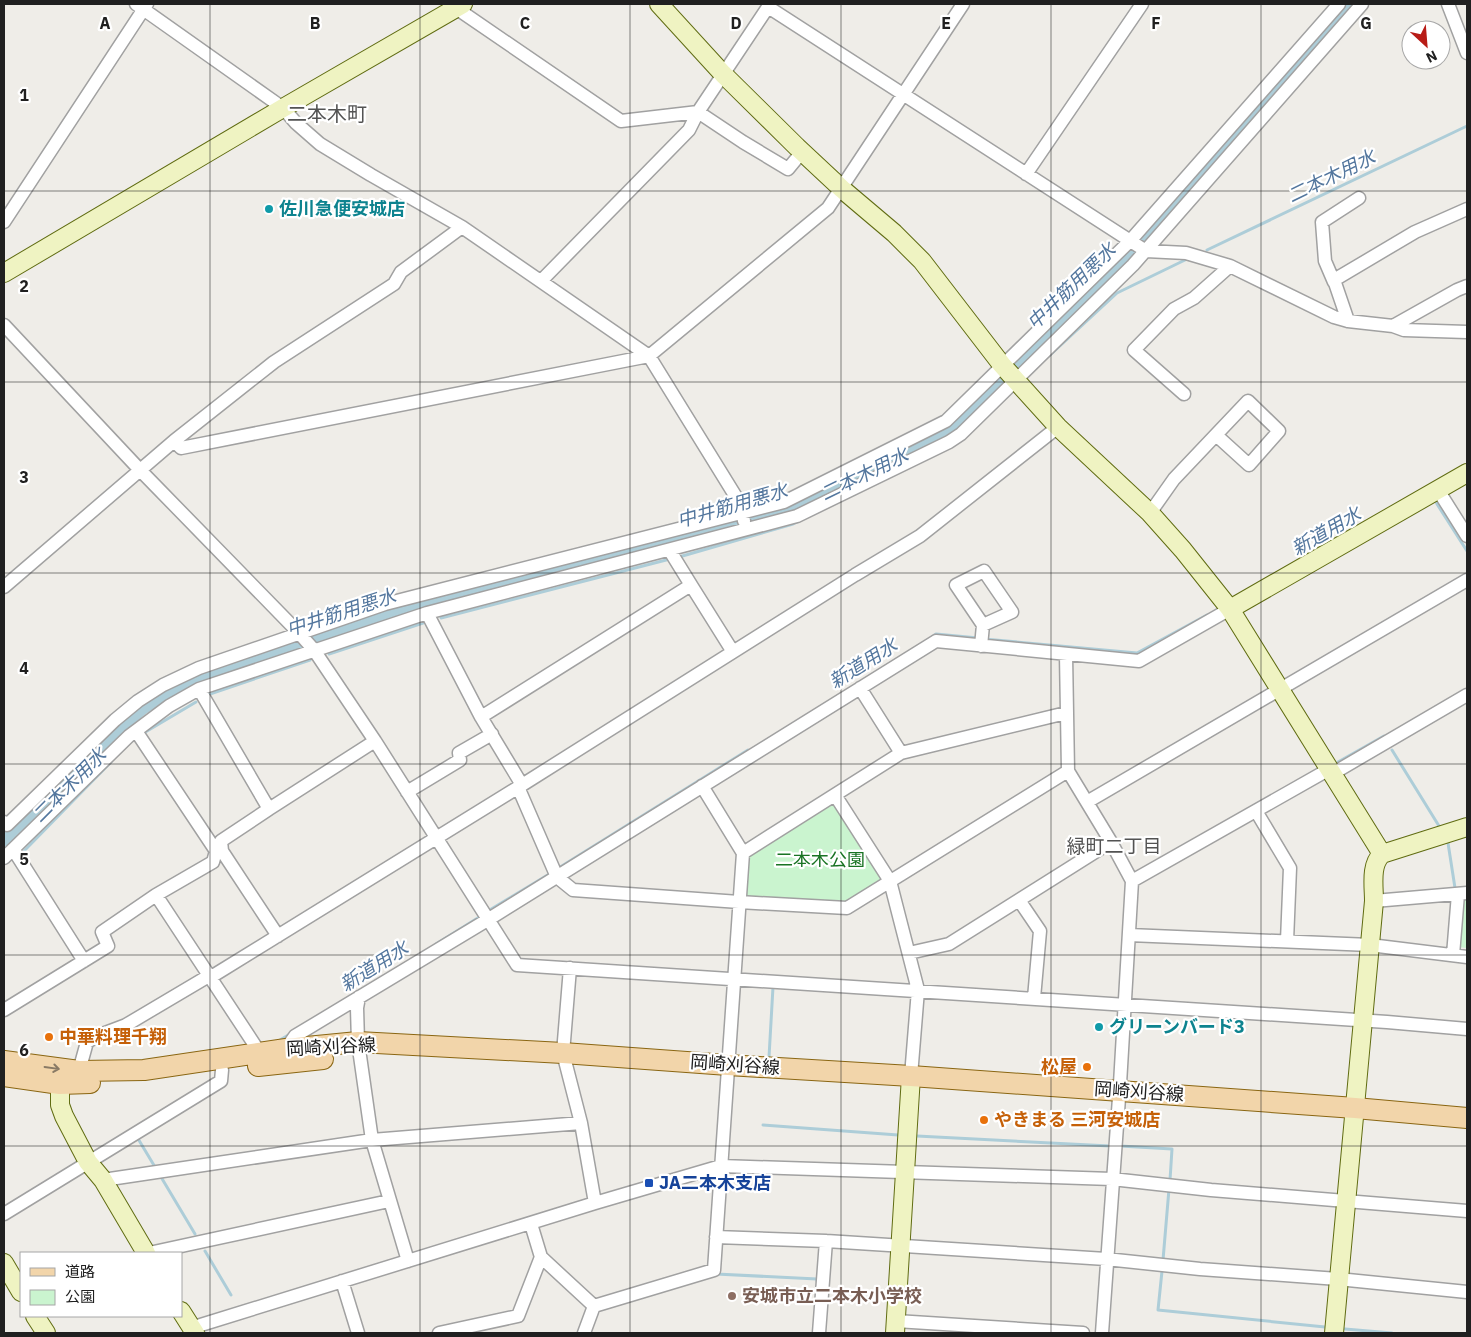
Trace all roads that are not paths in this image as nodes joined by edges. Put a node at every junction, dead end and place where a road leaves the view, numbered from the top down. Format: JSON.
{"nodes":[{"id":1,"x":658,"y":4,"type":"edge"},
{"id":2,"x":963,"y":4,"type":"edge"},
{"id":3,"x":1142,"y":4,"type":"edge"},
{"id":4,"x":1339,"y":4,"type":"edge"},
{"id":5,"x":1362,"y":4,"type":"edge"},
{"id":6,"x":1448,"y":4,"type":"edge"},
{"id":7,"x":142,"y":5,"type":"edge"},
{"id":8,"x":769,"y":5,"type":"edge"},
{"id":9,"x":460,"y":6,"type":"edge"},
{"id":10,"x":1467,"y":53,"type":"edge"},
{"id":11,"x":723,"y":74,"type":"junction"},
{"id":12,"x":904,"y":95,"type":"junction"},
{"id":13,"x":283,"y":108,"type":"junction"},
{"id":14,"x":698,"y":112,"type":"junction"},
{"id":15,"x":802,"y":152,"type":"junction"},
{"id":16,"x":1026,"y":174,"type":"junction"},
{"id":17,"x":842,"y":189,"type":"junction"},
{"id":18,"x":1359,"y":198,"type":"dead end"},
{"id":19,"x":1467,"y":209,"type":"edge"},
{"id":20,"x":4,"y":222,"type":"edge"},
{"id":21,"x":462,"y":227,"type":"junction"},
{"id":22,"x":1130,"y":241,"type":"junction"},
{"id":23,"x":1146,"y":251,"type":"junction"},
{"id":24,"x":1230,"y":266,"type":"junction"},
{"id":25,"x":4,"y":273,"type":"edge"},
{"id":26,"x":541,"y":281,"type":"junction"},
{"id":27,"x":1334,"y":282,"type":"junction"},
{"id":28,"x":1467,"y":286,"type":"edge"},
{"id":29,"x":1348,"y":321,"type":"junction"},
{"id":30,"x":4,"y":325,"type":"edge"},
{"id":31,"x":1393,"y":326,"type":"junction"},
{"id":32,"x":1467,"y":332,"type":"edge"},
{"id":33,"x":649,"y":356,"type":"junction"},
{"id":34,"x":1009,"y":372,"type":"junction"},
{"id":35,"x":1184,"y":394,"type":"dead end"},
{"id":36,"x":1058,"y":427,"type":"junction"},
{"id":37,"x":1216,"y":435,"type":"junction"},
{"id":38,"x":174,"y":441,"type":"junction"},
{"id":39,"x":140,"y":470,"type":"junction"},
{"id":40,"x":1467,"y":472,"type":"edge"},
{"id":41,"x":1438,"y":490,"type":"junction"},
{"id":42,"x":742,"y":512,"type":"junction"},
{"id":43,"x":1150,"y":513,"type":"junction"},
{"id":44,"x":747,"y":530,"type":"junction"},
{"id":45,"x":1467,"y":536,"type":"edge"},
{"id":46,"x":670,"y":551,"type":"junction"},
{"id":47,"x":1467,"y":580,"type":"edge"},
{"id":48,"x":692,"y":585,"type":"junction"},
{"id":49,"x":4,"y":588,"type":"edge"},
{"id":50,"x":1230,"y":609,"type":"junction"},
{"id":51,"x":428,"y":614,"type":"junction"},
{"id":52,"x":299,"y":633,"type":"junction"},
{"id":53,"x":982,"y":637,"type":"junction"},
{"id":54,"x":314,"y":650,"type":"junction"},
{"id":55,"x":733,"y":652,"type":"junction"},
{"id":56,"x":1066,"y":655,"type":"junction"},
{"id":57,"x":860,"y":688,"type":"junction"},
{"id":58,"x":199,"y":689,"type":"junction"},
{"id":59,"x":1281,"y":689,"type":"junction"},
{"id":60,"x":1467,"y":695,"type":"edge"},
{"id":61,"x":1066,"y":713,"type":"junction"},
{"id":62,"x":481,"y":717,"type":"junction"},
{"id":63,"x":115,"y":720,"type":"junction"},
{"id":64,"x":132,"y":733,"type":"junction"},
{"id":65,"x":492,"y":734,"type":"junction"},
{"id":66,"x":376,"y":741,"type":"junction"},
{"id":67,"x":901,"y":753,"type":"junction"},
{"id":68,"x":1068,"y":771,"type":"junction"},
{"id":69,"x":1332,"y":771,"type":"junction"},
{"id":70,"x":520,"y":786,"type":"junction"},
{"id":71,"x":702,"y":786,"type":"junction"},
{"id":72,"x":407,"y":792,"type":"junction"},
{"id":73,"x":835,"y":794,"type":"junction"},
{"id":74,"x":1087,"y":802,"type":"junction"},
{"id":75,"x":269,"y":809,"type":"junction"},
{"id":76,"x":1256,"y":811,"type":"junction"},
{"id":77,"x":5,"y":825,"type":"edge"},
{"id":78,"x":1467,"y":827,"type":"edge"},
{"id":79,"x":436,"y":837,"type":"junction"},
{"id":80,"x":1111,"y":842,"type":"junction"},
{"id":81,"x":219,"y":851,"type":"junction"},
{"id":82,"x":743,"y":853,"type":"junction"},
{"id":83,"x":8,"y":854,"type":"edge"},
{"id":84,"x":1382,"y":854,"type":"junction"},
{"id":85,"x":557,"y":877,"type":"junction"},
{"id":86,"x":890,"y":881,"type":"junction"},
{"id":87,"x":1132,"y":881,"type":"junction"},
{"id":88,"x":1463,"y":893,"type":"edge"},
{"id":89,"x":156,"y":895,"type":"junction"},
{"id":90,"x":1019,"y":900,"type":"junction"},
{"id":91,"x":1374,"y":901,"type":"junction"},
{"id":92,"x":739,"y":902,"type":"junction"},
{"id":93,"x":489,"y":919,"type":"junction"},
{"id":94,"x":1129,"y":935,"type":"junction"},
{"id":95,"x":278,"y":936,"type":"junction"},
{"id":96,"x":1287,"y":941,"type":"junction"},
{"id":97,"x":1370,"y":945,"type":"junction"},
{"id":98,"x":909,"y":953,"type":"junction"},
{"id":99,"x":1453,"y":955,"type":"junction"},
{"id":100,"x":1467,"y":957,"type":"edge"},
{"id":101,"x":84,"y":961,"type":"junction"},
{"id":102,"x":570,"y":968,"type":"junction"},
{"id":103,"x":211,"y":977,"type":"junction"},
{"id":104,"x":733,"y":979,"type":"junction"},
{"id":105,"x":918,"y":990,"type":"junction"},
{"id":106,"x":359,"y":997,"type":"junction"},
{"id":107,"x":1034,"y":998,"type":"junction"},
{"id":108,"x":1126,"y":1004,"type":"junction"},
{"id":109,"x":4,"y":1010,"type":"edge"},
{"id":110,"x":1363,"y":1020,"type":"junction"},
{"id":111,"x":1467,"y":1029,"type":"edge"},
{"id":112,"x":359,"y":1048,"type":"junction"},
{"id":113,"x":286,"y":1049,"type":"junction"},
{"id":114,"x":260,"y":1053,"type":"junction"},
{"id":115,"x":4,"y":1060,"type":"edge"},
{"id":116,"x":565,"y":1060,"type":"junction"},
{"id":117,"x":222,"y":1070,"type":"junction"},
{"id":118,"x":79,"y":1071,"type":"junction"},
{"id":119,"x":728,"y":1072,"type":"junction"},
{"id":120,"x":4,"y":1076,"type":"edge"},
{"id":121,"x":910,"y":1083,"type":"junction"},
{"id":122,"x":60,"y":1084,"type":"junction"},
{"id":123,"x":1119,"y":1098,"type":"junction"},
{"id":124,"x":1354,"y":1115,"type":"junction"},
{"id":125,"x":1467,"y":1118,"type":"edge"},
{"id":126,"x":581,"y":1123,"type":"junction"},
{"id":127,"x":1467,"y":1132,"type":"edge"},
{"id":128,"x":372,"y":1140,"type":"junction"},
{"id":129,"x":88,"y":1162,"type":"junction"},
{"id":130,"x":721,"y":1166,"type":"junction"},
{"id":131,"x":906,"y":1173,"type":"junction"},
{"id":132,"x":1112,"y":1179,"type":"junction"},
{"id":133,"x":102,"y":1180,"type":"junction"},
{"id":134,"x":389,"y":1200,"type":"junction"},
{"id":135,"x":1347,"y":1202,"type":"junction"},
{"id":136,"x":595,"y":1203,"type":"junction"},
{"id":137,"x":1467,"y":1211,"type":"edge"},
{"id":138,"x":4,"y":1214,"type":"edge"},
{"id":139,"x":530,"y":1224,"type":"junction"},
{"id":140,"x":716,"y":1237,"type":"junction"},
{"id":141,"x":826,"y":1241,"type":"junction"},
{"id":142,"x":899,"y":1247,"type":"junction"},
{"id":143,"x":146,"y":1252,"type":"edge"},
{"id":144,"x":152,"y":1252,"type":"edge"},
{"id":145,"x":541,"y":1257,"type":"junction"},
{"id":146,"x":1106,"y":1259,"type":"junction"},
{"id":147,"x":408,"y":1261,"type":"junction"},
{"id":148,"x":4,"y":1263,"type":"edge"},
{"id":149,"x":1338,"y":1279,"type":"junction"},
{"id":150,"x":342,"y":1280,"type":"junction"},
{"id":151,"x":16,"y":1287,"type":"edge"},
{"id":152,"x":1467,"y":1292,"type":"edge"},
{"id":153,"x":594,"y":1306,"type":"junction"},
{"id":154,"x":182,"y":1313,"type":"edge"},
{"id":155,"x":36,"y":1317,"type":"edge"},
{"id":156,"x":895,"y":1327,"type":"edge"},
{"id":157,"x":193,"y":1330,"type":"edge"},
{"id":158,"x":46,"y":1333,"type":"edge"},
{"id":159,"x":358,"y":1333,"type":"edge"},
{"id":160,"x":439,"y":1333,"type":"edge"},
{"id":161,"x":584,"y":1333,"type":"edge"},
{"id":162,"x":819,"y":1333,"type":"edge"},
{"id":163,"x":1083,"y":1333,"type":"edge"},
{"id":164,"x":1102,"y":1333,"type":"edge"},
{"id":165,"x":1334,"y":1333,"type":"edge"}],
"edges":[{"from":1,"to":11,"type":"street"},
{"from":2,"to":12,"type":"street"},
{"from":3,"to":16,"type":"street"},
{"from":4,"to":22,"type":"street"},
{"from":5,"to":23,"type":"street"},
{"from":6,"to":10,"type":"street"},
{"from":7,"to":13,"type":"street"},
{"from":7,"to":20,"type":"street"},
{"from":8,"to":11,"type":"street"},
{"from":8,"to":12,"type":"street"},
{"from":9,"to":13,"type":"street"},
{"from":9,"to":14,"type":"street"},
{"from":11,"to":14,"type":"street"},
{"from":11,"to":15,"type":"street"},
{"from":12,"to":16,"type":"street"},
{"from":12,"to":17,"type":"street"},
{"from":13,"to":21,"type":"street"},
{"from":13,"to":25,"type":"street"},
{"from":14,"to":15,"type":"street"},
{"from":14,"to":26,"type":"street"},
{"from":15,"to":17,"type":"street"},
{"from":16,"to":22,"type":"street"},
{"from":17,"to":33,"type":"street"},
{"from":17,"to":34,"type":"street"},
{"from":18,"to":27,"type":"street"},
{"from":19,"to":27,"type":"street"},
{"from":21,"to":26,"type":"street"},
{"from":21,"to":38,"type":"street"},
{"from":22,"to":23,"type":"street"},
{"from":22,"to":34,"type":"street"},
{"from":23,"to":24,"type":"street"},
{"from":23,"to":34,"type":"street"},
{"from":24,"to":29,"type":"street"},
{"from":24,"to":35,"type":"street"},
{"from":26,"to":33,"type":"street"},
{"from":27,"to":29,"type":"street"},
{"from":28,"to":31,"type":"street"},
{"from":29,"to":31,"type":"street"},
{"from":30,"to":39,"type":"street"},
{"from":31,"to":32,"type":"street"},
{"from":33,"to":38,"type":"street"},
{"from":33,"to":42,"type":"street"},
{"from":34,"to":36,"type":"street"},
{"from":34,"to":42,"type":"street"},
{"from":34,"to":44,"type":"street"},
{"from":36,"to":43,"type":"street"},
{"from":36,"to":55,"type":"street"},
{"from":37,"to":37,"type":"street"},
{"from":37,"to":43,"type":"street"},
{"from":38,"to":39,"type":"street"},
{"from":39,"to":49,"type":"street"},
{"from":39,"to":52,"type":"street"},
{"from":40,"to":41,"type":"street"},
{"from":41,"to":45,"type":"street"},
{"from":41,"to":50,"type":"street"},
{"from":42,"to":44,"type":"street"},
{"from":42,"to":52,"type":"street"},
{"from":43,"to":50,"type":"street"},
{"from":44,"to":46,"type":"street"},
{"from":46,"to":48,"type":"street"},
{"from":46,"to":51,"type":"street"},
{"from":47,"to":59,"type":"street"},
{"from":48,"to":55,"type":"street"},
{"from":48,"to":62,"type":"street"},
{"from":50,"to":56,"type":"street"},
{"from":50,"to":59,"type":"street"},
{"from":51,"to":54,"type":"street"},
{"from":51,"to":62,"type":"street"},
{"from":52,"to":54,"type":"street"},
{"from":52,"to":63,"type":"street"},
{"from":53,"to":53,"type":"street"},
{"from":53,"to":56,"type":"street"},
{"from":53,"to":57,"type":"street"},
{"from":54,"to":58,"type":"street"},
{"from":54,"to":66,"type":"street"},
{"from":55,"to":70,"type":"street"},
{"from":56,"to":61,"type":"street"},
{"from":57,"to":67,"type":"street"},
{"from":57,"to":71,"type":"street"},
{"from":58,"to":64,"type":"street"},
{"from":58,"to":75,"type":"street"},
{"from":59,"to":69,"type":"street"},
{"from":59,"to":74,"type":"street"},
{"from":60,"to":69,"type":"street"},
{"from":61,"to":67,"type":"street"},
{"from":61,"to":68,"type":"street"},
{"from":62,"to":65,"type":"street"},
{"from":63,"to":64,"type":"street"},
{"from":63,"to":77,"type":"street"},
{"from":64,"to":81,"type":"street"},
{"from":64,"to":83,"type":"street"},
{"from":65,"to":70,"type":"street"},
{"from":65,"to":72,"type":"street"},
{"from":66,"to":72,"type":"street"},
{"from":66,"to":75,"type":"street"},
{"from":67,"to":73,"type":"street"},
{"from":68,"to":74,"type":"street"},
{"from":68,"to":86,"type":"street"},
{"from":69,"to":76,"type":"street"},
{"from":69,"to":84,"type":"street"},
{"from":70,"to":79,"type":"street"},
{"from":70,"to":85,"type":"street"},
{"from":71,"to":82,"type":"street"},
{"from":71,"to":85,"type":"street"},
{"from":72,"to":79,"type":"street"},
{"from":73,"to":82,"type":"street"},
{"from":73,"to":86,"type":"street"},
{"from":74,"to":80,"type":"street"},
{"from":75,"to":81,"type":"street"},
{"from":76,"to":87,"type":"street"},
{"from":76,"to":96,"type":"street"},
{"from":78,"to":84,"type":"street"},
{"from":79,"to":93,"type":"street"},
{"from":79,"to":95,"type":"street"},
{"from":80,"to":87,"type":"street"},
{"from":80,"to":90,"type":"street"},
{"from":81,"to":89,"type":"street"},
{"from":81,"to":95,"type":"street"},
{"from":82,"to":92,"type":"street"},
{"from":83,"to":101,"type":"street"},
{"from":84,"to":91,"type":"street"},
{"from":85,"to":92,"type":"street"},
{"from":85,"to":93,"type":"street"},
{"from":86,"to":92,"type":"street"},
{"from":86,"to":98,"type":"street"},
{"from":87,"to":94,"type":"street"},
{"from":88,"to":91,"type":"street"},
{"from":88,"to":99,"type":"street"},
{"from":89,"to":101,"type":"street"},
{"from":89,"to":103,"type":"street"},
{"from":90,"to":98,"type":"street"},
{"from":90,"to":107,"type":"street"},
{"from":91,"to":97,"type":"street"},
{"from":92,"to":104,"type":"street"},
{"from":93,"to":102,"type":"street"},
{"from":93,"to":106,"type":"street"},
{"from":94,"to":96,"type":"street"},
{"from":94,"to":108,"type":"street"},
{"from":95,"to":103,"type":"street"},
{"from":96,"to":97,"type":"street"},
{"from":97,"to":99,"type":"street"},
{"from":97,"to":110,"type":"street"},
{"from":98,"to":105,"type":"street"},
{"from":99,"to":100,"type":"street"},
{"from":101,"to":109,"type":"street"},
{"from":102,"to":104,"type":"street"},
{"from":102,"to":116,"type":"street"},
{"from":103,"to":114,"type":"street"},
{"from":103,"to":118,"type":"street"},
{"from":104,"to":105,"type":"street"},
{"from":104,"to":119,"type":"street"},
{"from":105,"to":107,"type":"street"},
{"from":105,"to":121,"type":"street"},
{"from":106,"to":112,"type":"street"},
{"from":106,"to":113,"type":"street"},
{"from":107,"to":108,"type":"street"},
{"from":108,"to":110,"type":"street"},
{"from":108,"to":123,"type":"street"},
{"from":110,"to":111,"type":"street"},
{"from":110,"to":124,"type":"street"},
{"from":112,"to":113,"type":"main road","name":"岡崎刈谷線"},
{"from":112,"to":116,"type":"main road","name":"岡崎刈谷線"},
{"from":112,"to":117,"type":"main road","name":"岡崎刈谷線"},
{"from":112,"to":128,"type":"street"},
{"from":113,"to":114,"type":"main road","name":"岡崎刈谷線"},
{"from":114,"to":118,"type":"main road","name":"岡崎刈谷線"},
{"from":115,"to":118,"type":"main road","name":"岡崎刈谷線","one_way":true},
{"from":116,"to":119,"type":"main road","name":"岡崎刈谷線"},
{"from":116,"to":126,"type":"street"},
{"from":117,"to":122,"type":"main road","name":"岡崎刈谷線"},
{"from":117,"to":129,"type":"street"},
{"from":119,"to":121,"type":"main road","name":"岡崎刈谷線"},
{"from":119,"to":130,"type":"street"},
{"from":120,"to":122,"type":"main road","name":"岡崎刈谷線"},
{"from":121,"to":123,"type":"main road","name":"岡崎刈谷線"},
{"from":121,"to":131,"type":"street"},
{"from":122,"to":129,"type":"street"},
{"from":123,"to":124,"type":"main road","name":"岡崎刈谷線"},
{"from":123,"to":132,"type":"street"},
{"from":124,"to":125,"type":"main road","name":"岡崎刈谷線"},
{"from":124,"to":127,"type":"main road","name":"岡崎刈谷線"},
{"from":124,"to":135,"type":"street"},
{"from":126,"to":128,"type":"street"},
{"from":126,"to":136,"type":"street"},
{"from":128,"to":133,"type":"street"},
{"from":128,"to":134,"type":"street"},
{"from":129,"to":133,"type":"street"},
{"from":129,"to":138,"type":"street"},
{"from":130,"to":131,"type":"street"},
{"from":130,"to":136,"type":"street"},
{"from":130,"to":140,"type":"street"},
{"from":131,"to":132,"type":"street"},
{"from":131,"to":142,"type":"street"},
{"from":132,"to":135,"type":"street"},
{"from":132,"to":146,"type":"street"},
{"from":133,"to":143,"type":"street"},
{"from":134,"to":144,"type":"street"},
{"from":134,"to":147,"type":"street"},
{"from":135,"to":137,"type":"street"},
{"from":135,"to":149,"type":"street"},
{"from":136,"to":139,"type":"street"},
{"from":139,"to":145,"type":"street"},
{"from":139,"to":147,"type":"street"},
{"from":140,"to":141,"type":"street"},
{"from":140,"to":153,"type":"street"},
{"from":141,"to":142,"type":"street"},
{"from":141,"to":162,"type":"street"},
{"from":142,"to":146,"type":"street"},
{"from":142,"to":156,"type":"street"},
{"from":145,"to":153,"type":"street"},
{"from":145,"to":160,"type":"street"},
{"from":146,"to":149,"type":"street"},
{"from":146,"to":164,"type":"street"},
{"from":147,"to":150,"type":"street"},
{"from":148,"to":151,"type":"street"},
{"from":149,"to":152,"type":"street"},
{"from":149,"to":165,"type":"street"},
{"from":150,"to":157,"type":"street"},
{"from":150,"to":159,"type":"street"},
{"from":153,"to":161,"type":"street"},
{"from":154,"to":157,"type":"street"},
{"from":155,"to":158,"type":"street"},
{"from":156,"to":163,"type":"street"}]}
